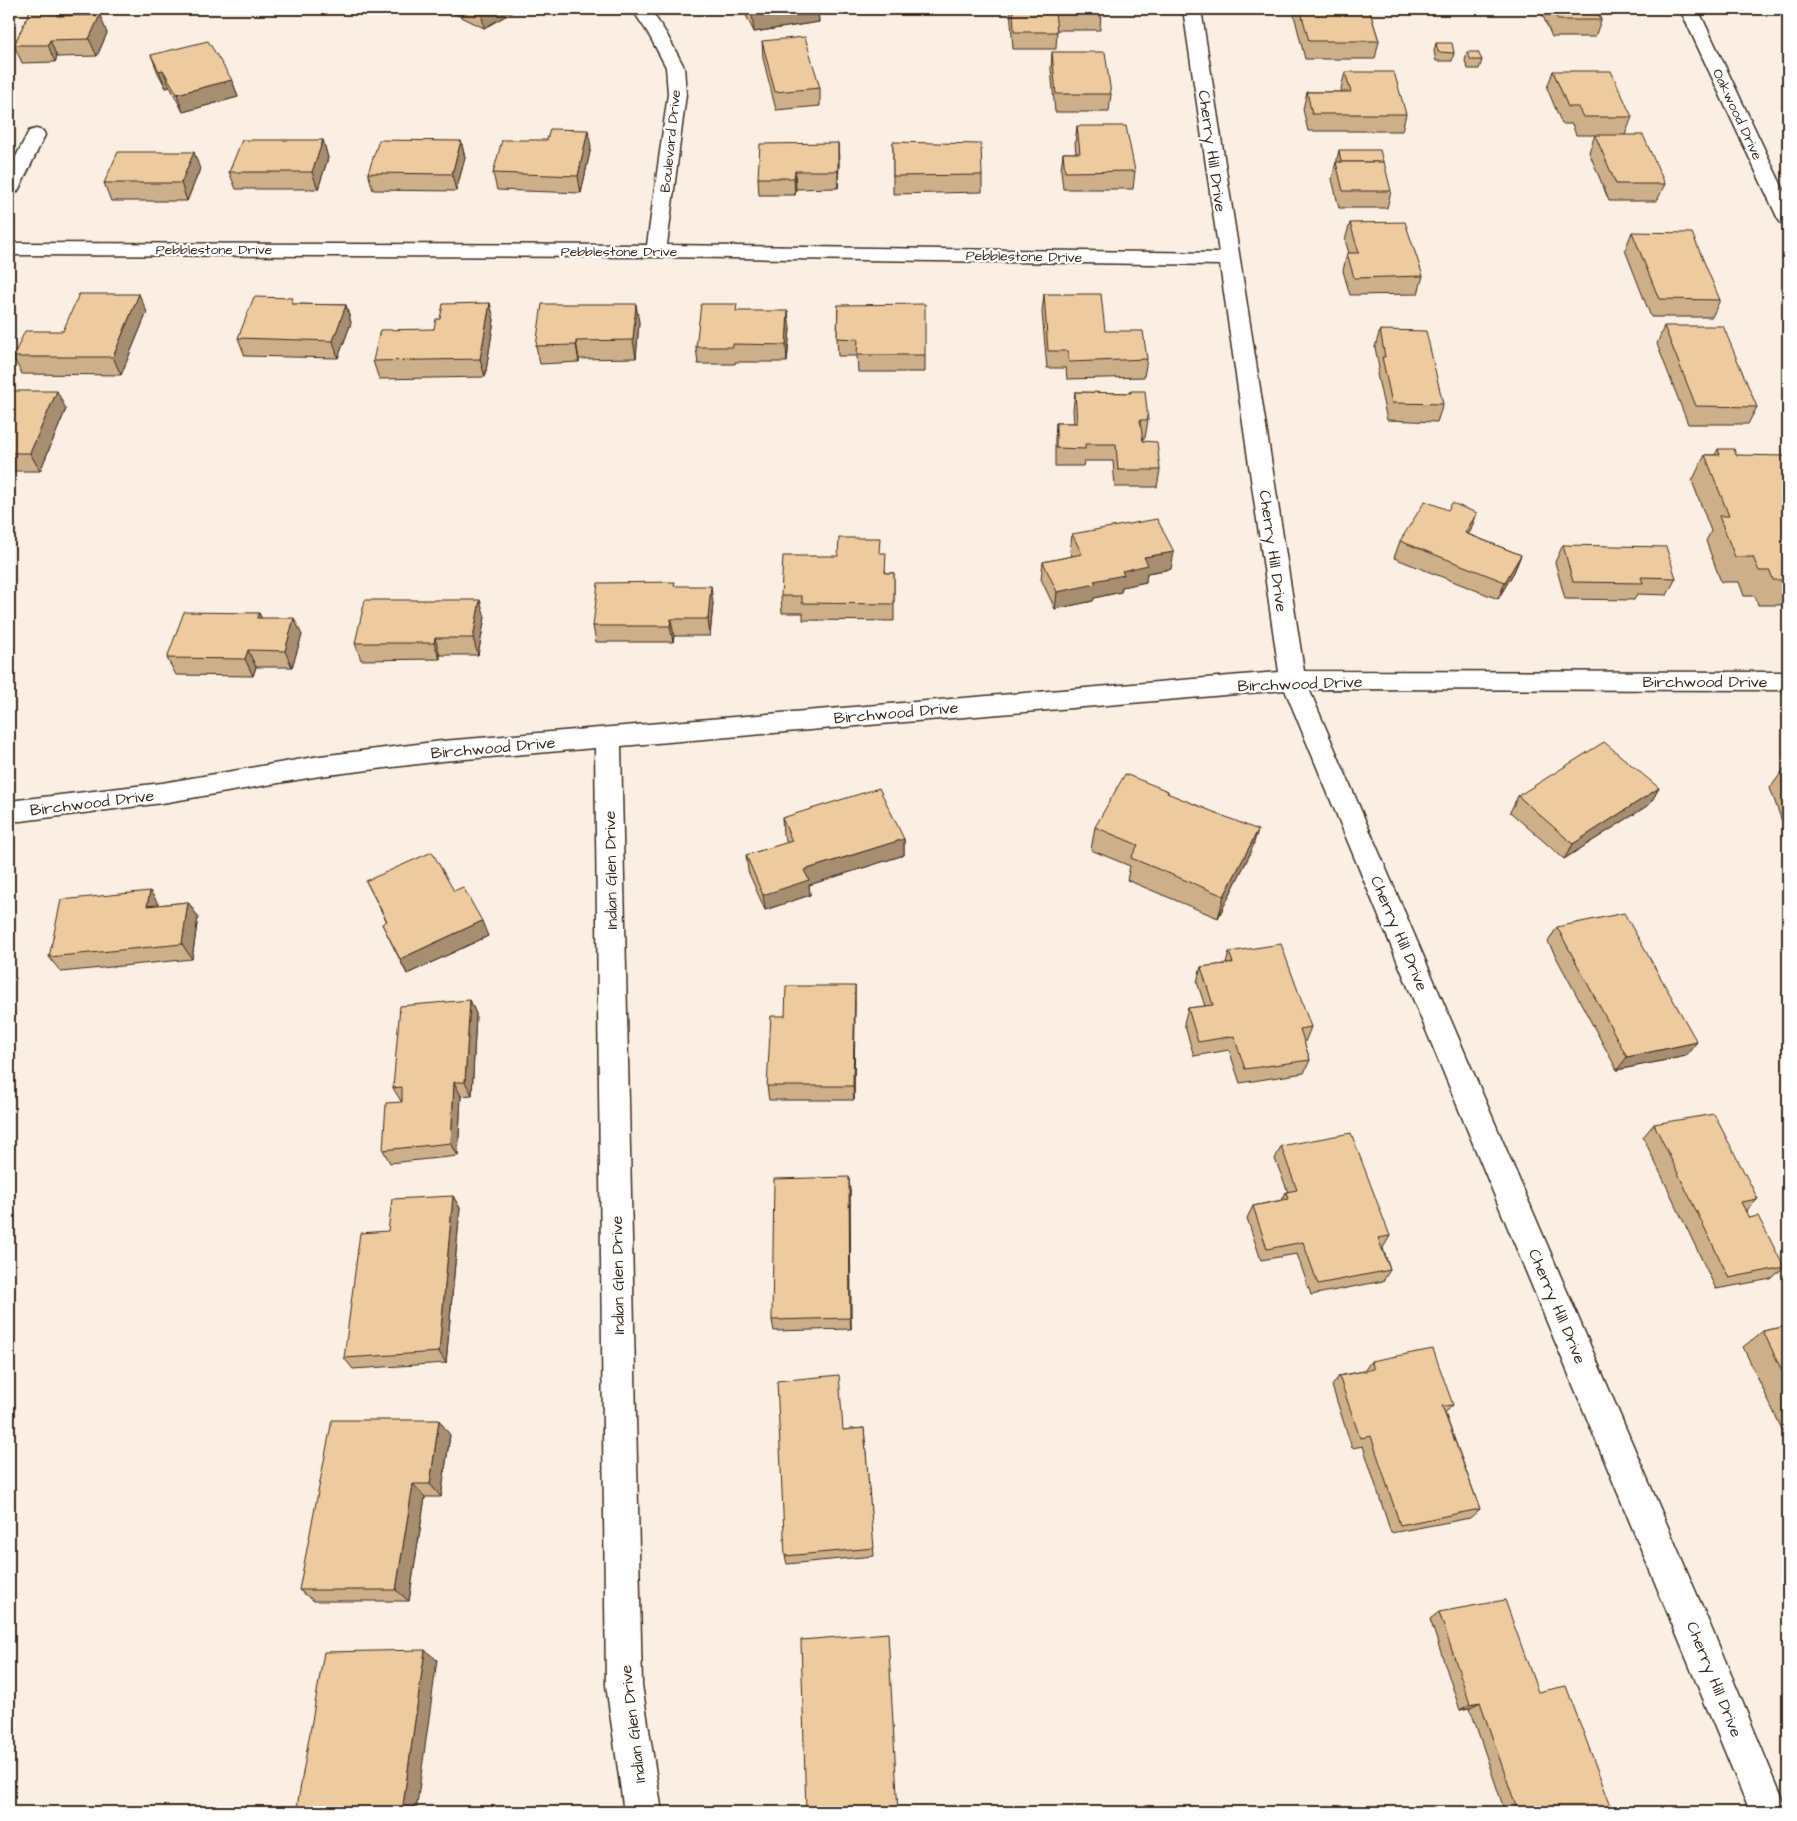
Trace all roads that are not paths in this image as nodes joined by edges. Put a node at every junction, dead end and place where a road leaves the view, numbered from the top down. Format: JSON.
{"nodes":[{"id":1,"x":641,"y":9,"type":"edge"},
{"id":2,"x":1192,"y":9,"type":"edge"},
{"id":3,"x":1689,"y":9,"type":"edge"},
{"id":4,"x":36,"y":136,"type":"dead end"},
{"id":5,"x":9,"y":189,"type":"edge"},
{"id":6,"x":1788,"y":219,"type":"edge"},
{"id":7,"x":9,"y":249,"type":"edge"},
{"id":8,"x":656,"y":251,"type":"junction"},
{"id":9,"x":1229,"y":259,"type":"junction"},
{"id":10,"x":1293,"y":680,"type":"junction"},
{"id":11,"x":1788,"y":681,"type":"edge"},
{"id":12,"x":608,"y":736,"type":"junction"},
{"id":13,"x":9,"y":811,"type":"edge"},
{"id":14,"x":643,"y":1812,"type":"edge"},
{"id":15,"x":1769,"y":1812,"type":"edge"}],
"edges":[{"from":1,"to":8,"type":"street","name":"Boulevard Drive"},
{"from":2,"to":9,"type":"street","name":"Cherry Hill Drive"},
{"from":3,"to":6,"type":"street","name":"Oakwood Drive"},
{"from":4,"to":5,"type":"street"},
{"from":7,"to":8,"type":"street","name":"Pebblestone Drive"},
{"from":8,"to":9,"type":"street","name":"Pebblestone Drive"},
{"from":9,"to":10,"type":"street","name":"Cherry Hill Drive"},
{"from":10,"to":11,"type":"street","name":"Birchwood Drive"},
{"from":10,"to":12,"type":"street","name":"Birchwood Drive"},
{"from":10,"to":15,"type":"street","name":"Cherry Hill Drive"},
{"from":12,"to":13,"type":"street","name":"Birchwood Drive"},
{"from":12,"to":14,"type":"street","name":"Indian Glen Drive"}]}
